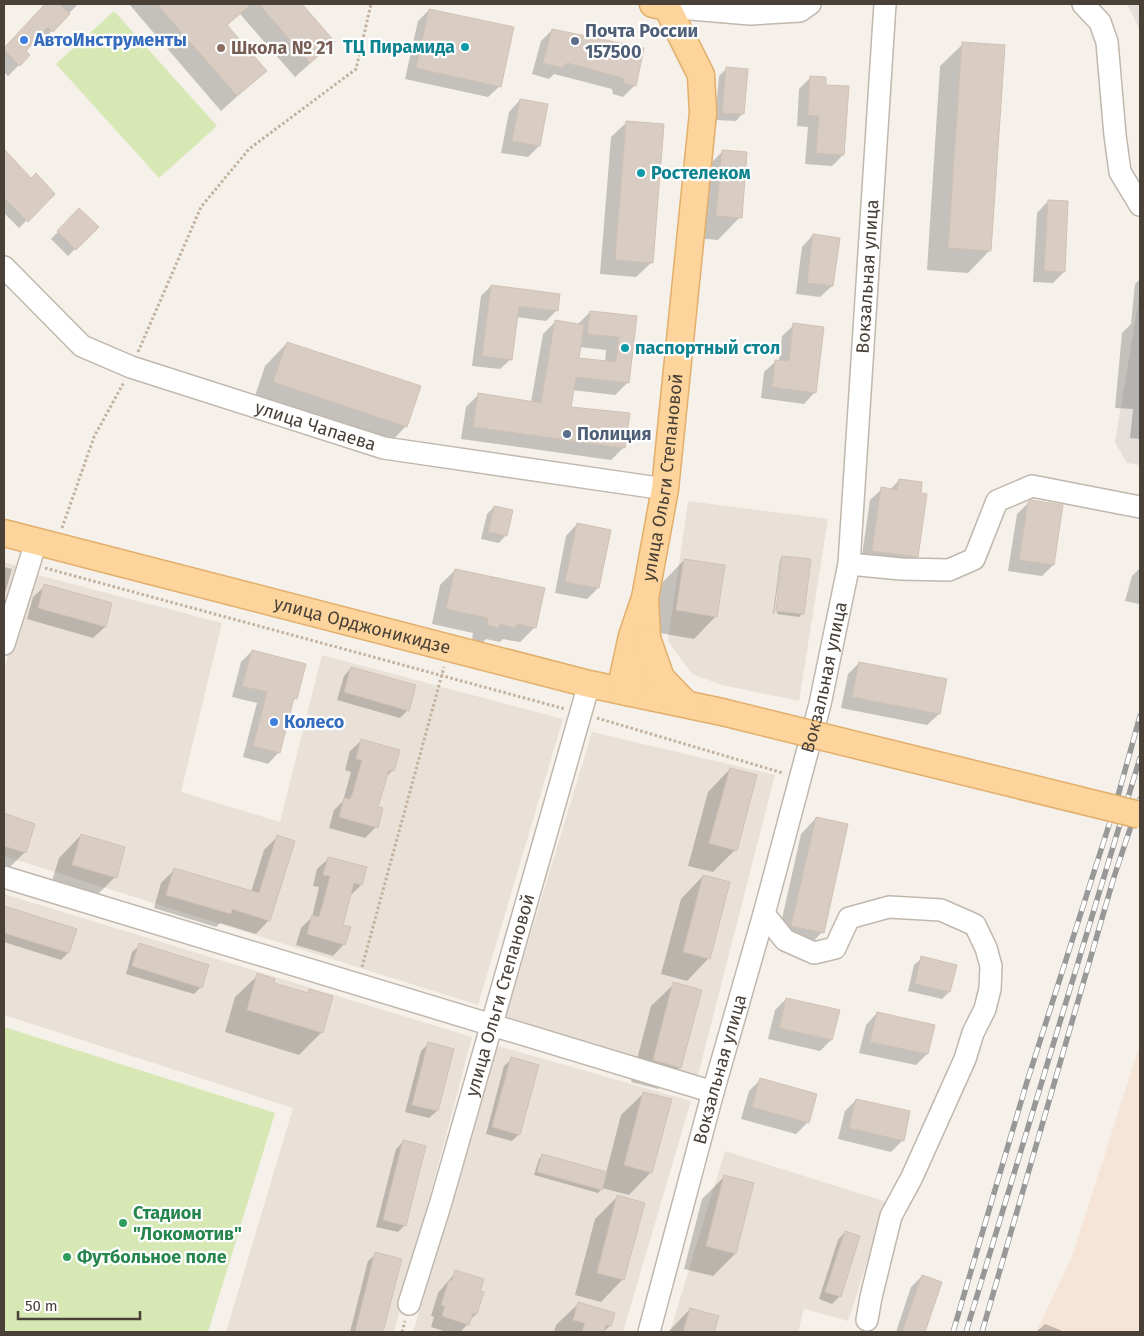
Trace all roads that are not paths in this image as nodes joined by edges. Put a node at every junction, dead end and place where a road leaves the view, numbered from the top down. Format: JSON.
{"nodes":[{"id":1,"x":810,"y":4,"type":"edge"},
{"id":2,"x":885,"y":4,"type":"edge"},
{"id":3,"x":1083,"y":4,"type":"edge"},
{"id":4,"x":660,"y":5,"type":"edge"},
{"id":5,"x":1140,"y":205,"type":"edge"},
{"id":6,"x":4,"y":267,"type":"edge"},
{"id":7,"x":666,"y":489,"type":"junction"},
{"id":8,"x":1140,"y":507,"type":"edge"},
{"id":9,"x":4,"y":533,"type":"edge"},
{"id":10,"x":43,"y":555,"type":"junction"},
{"id":11,"x":849,"y":564,"type":"junction"},
{"id":12,"x":639,"y":637,"type":"junction"},
{"id":13,"x":4,"y":644,"type":"edge"},
{"id":14,"x":589,"y":684,"type":"junction"},
{"id":15,"x":626,"y":692,"type":"junction"},
{"id":16,"x":686,"y":704,"type":"junction"},
{"id":17,"x":1140,"y":815,"type":"edge"},
{"id":18,"x":4,"y":877,"type":"edge"},
{"id":19,"x":764,"y":914,"type":"junction"},
{"id":20,"x":491,"y":1026,"type":"junction"},
{"id":21,"x":713,"y":1092,"type":"junction"},
{"id":22,"x":408,"y":1304,"type":"dead end"},
{"id":23,"x":867,"y":1320,"type":"dead end"},
{"id":24,"x":649,"y":1332,"type":"edge"}],
"edges":[{"from":1,"to":4,"type":"street"},
{"from":2,"to":11,"type":"street","name":"Вокзальная улица"},
{"from":3,"to":5,"type":"street"},
{"from":4,"to":7,"type":"main road","name":"улица Ольги Степановой"},
{"from":6,"to":7,"type":"street","name":"улица Чапаева"},
{"from":7,"to":12,"type":"main road","name":"улица Ольги Степановой"},
{"from":8,"to":11,"type":"street"},
{"from":9,"to":10,"type":"main road","name":"улица Орджоникидзе"},
{"from":10,"to":13,"type":"street"},
{"from":10,"to":14,"type":"main road","name":"улица Орджоникидзе"},
{"from":11,"to":19,"type":"street","name":"Вокзальная улица"},
{"from":12,"to":14,"type":"main road"},
{"from":12,"to":15,"type":"main road"},
{"from":12,"to":16,"type":"main road"},
{"from":14,"to":15,"type":"main road","name":"улица Орджоникидзе"},
{"from":14,"to":20,"type":"street","name":"улица Ольги Степановой"},
{"from":15,"to":16,"type":"main road","name":"улица Орджоникидзе"},
{"from":16,"to":17,"type":"main road","name":"улица Орджоникидзе","bridge":true},
{"from":18,"to":20,"type":"street"},
{"from":19,"to":21,"type":"street","name":"Вокзальная улица"},
{"from":19,"to":23,"type":"street"},
{"from":20,"to":21,"type":"street"},
{"from":20,"to":22,"type":"street","name":"улица Ольги Степановой"},
{"from":21,"to":24,"type":"street","name":"Вокзальная улица"}]}
